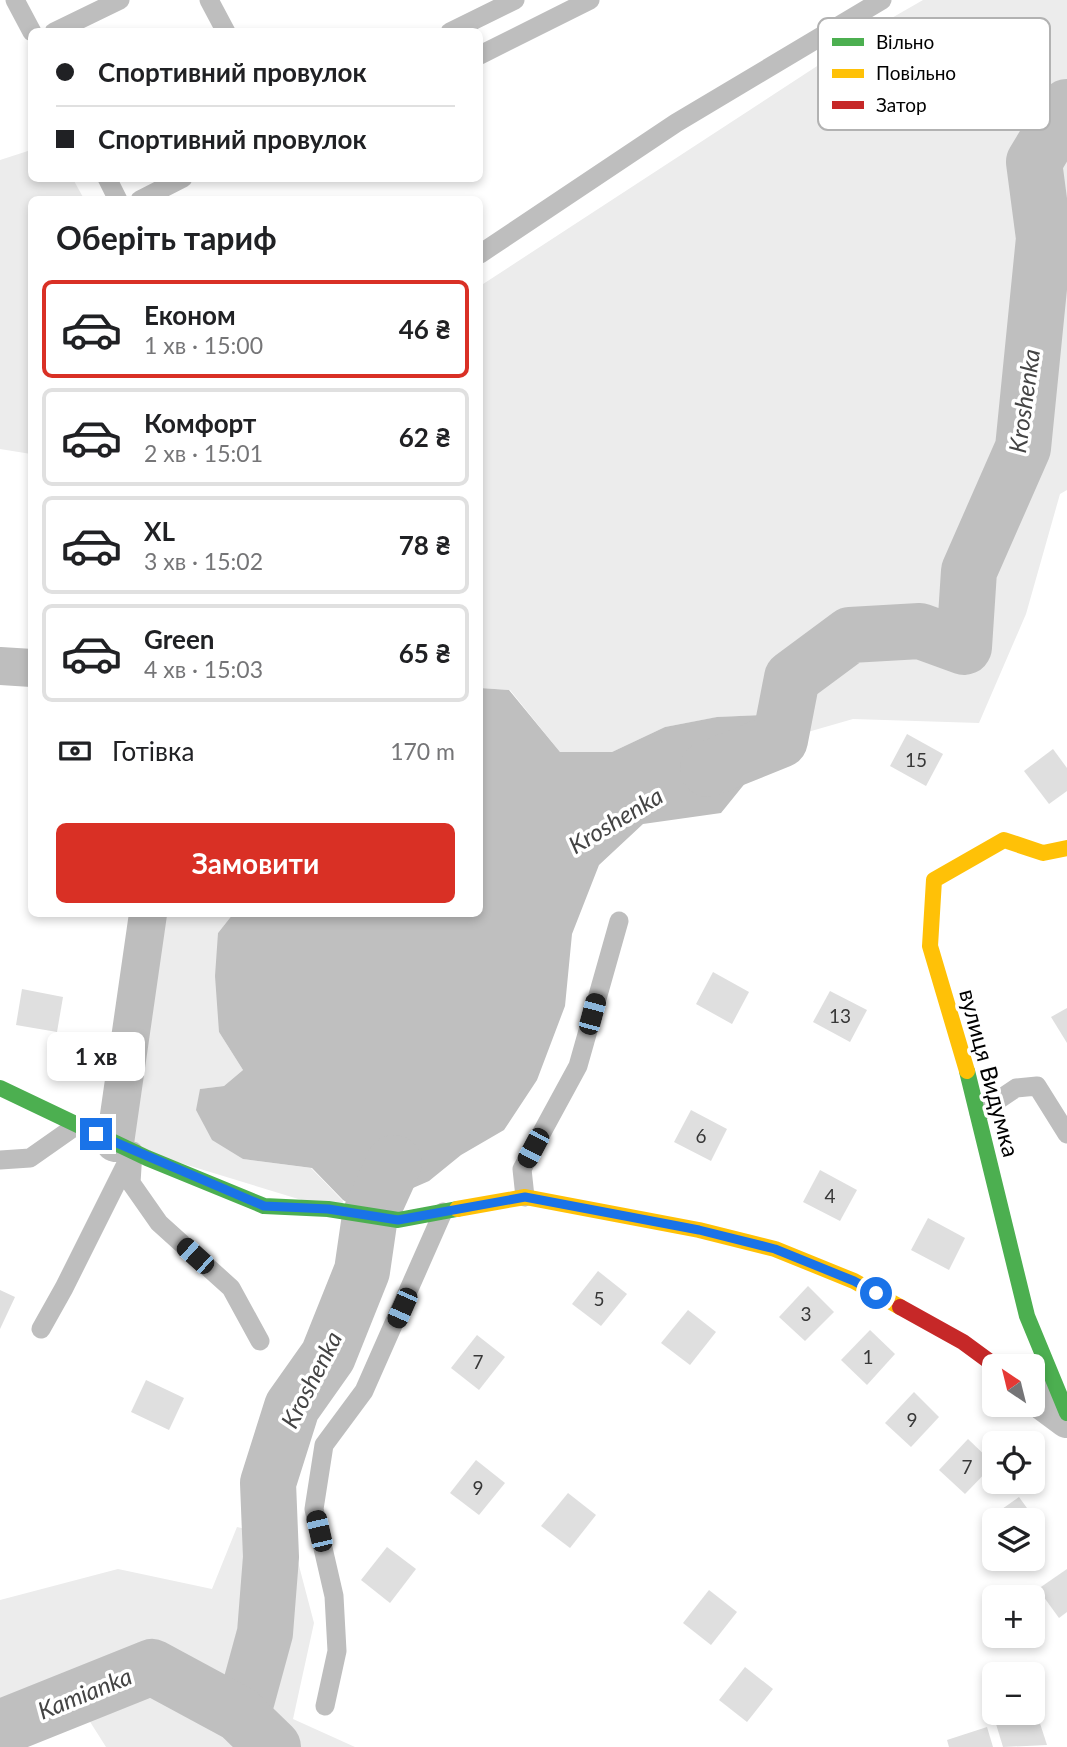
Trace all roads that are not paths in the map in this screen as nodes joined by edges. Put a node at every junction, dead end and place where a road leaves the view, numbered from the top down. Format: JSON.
{"nodes":[{"id":1,"x":15,"y":0,"type":"edge"},
{"id":2,"x":120,"y":0,"type":"edge"},
{"id":3,"x":209,"y":0,"type":"edge"},
{"id":4,"x":515,"y":0,"type":"edge"},
{"id":5,"x":554,"y":0,"type":"edge"},
{"id":6,"x":882,"y":0,"type":"edge"},
{"id":7,"x":582,"y":4,"type":"edge"},
{"id":8,"x":852,"y":18,"type":"edge"},
{"id":9,"x":30,"y":28,"type":"edge"},
{"id":10,"x":62,"y":28,"type":"edge"},
{"id":11,"x":224,"y":28,"type":"edge"},
{"id":12,"x":458,"y":28,"type":"edge"},
{"id":13,"x":818,"y":38,"type":"edge"},
{"id":14,"x":483,"y":54,"type":"edge"},
{"id":15,"x":175,"y":182,"type":"edge"},
{"id":16,"x":148,"y":196,"type":"edge"},
{"id":17,"x":483,"y":252,"type":"edge"},
{"id":18,"x":0,"y":666,"type":"edge"},
{"id":19,"x":28,"y":668,"type":"edge"},
{"id":20,"x":1059,"y":858,"type":"edge"},
{"id":21,"x":148,"y":917,"type":"edge"},
{"id":22,"x":619,"y":921,"type":"dead end"},
{"id":23,"x":0,"y":1088,"type":"edge"},
{"id":24,"x":979,"y":1113,"type":"junction"},
{"id":25,"x":78,"y":1125,"type":"junction"},
{"id":26,"x":1067,"y":1134,"type":"edge"},
{"id":27,"x":124,"y":1147,"type":"junction"},
{"id":28,"x":0,"y":1160,"type":"edge"},
{"id":29,"x":525,"y":1197,"type":"junction"},
{"id":30,"x":443,"y":1212,"type":"junction"},
{"id":31,"x":41,"y":1329,"type":"dead end"},
{"id":32,"x":260,"y":1341,"type":"dead end"},
{"id":33,"x":982,"y":1356,"type":"edge"},
{"id":34,"x":1045,"y":1403,"type":"edge"},
{"id":35,"x":1067,"y":1413,"type":"edge"},
{"id":36,"x":1067,"y":1419,"type":"edge"},
{"id":37,"x":325,"y":1706,"type":"dead end"}],
"edges":[{"from":1,"to":9,"type":"lane"},
{"from":2,"to":10,"type":"lane"},
{"from":3,"to":11,"type":"lane"},
{"from":4,"to":12,"type":"lane"},
{"from":5,"to":7,"type":"lane"},
{"from":6,"to":8,"type":"lane"},
{"from":7,"to":14,"type":"lane"},
{"from":13,"to":17,"type":"lane"},
{"from":15,"to":16,"type":"lane"},
{"from":18,"to":19,"type":"street"},
{"from":20,"to":24,"type":"street","name":"вулиця Видумка"},
{"from":21,"to":27,"type":"street"},
{"from":22,"to":29,"type":"lane"},
{"from":23,"to":25,"type":"street"},
{"from":24,"to":26,"type":"lane"},
{"from":24,"to":35,"type":"street","name":"вулиця Видумка"},
{"from":25,"to":27,"type":"street"},
{"from":25,"to":28,"type":"lane"},
{"from":27,"to":30,"type":"street"},
{"from":27,"to":31,"type":"lane"},
{"from":27,"to":32,"type":"lane"},
{"from":29,"to":30,"type":"street"},
{"from":29,"to":33,"type":"street"},
{"from":30,"to":37,"type":"lane"},
{"from":34,"to":36,"type":"street"}]}
